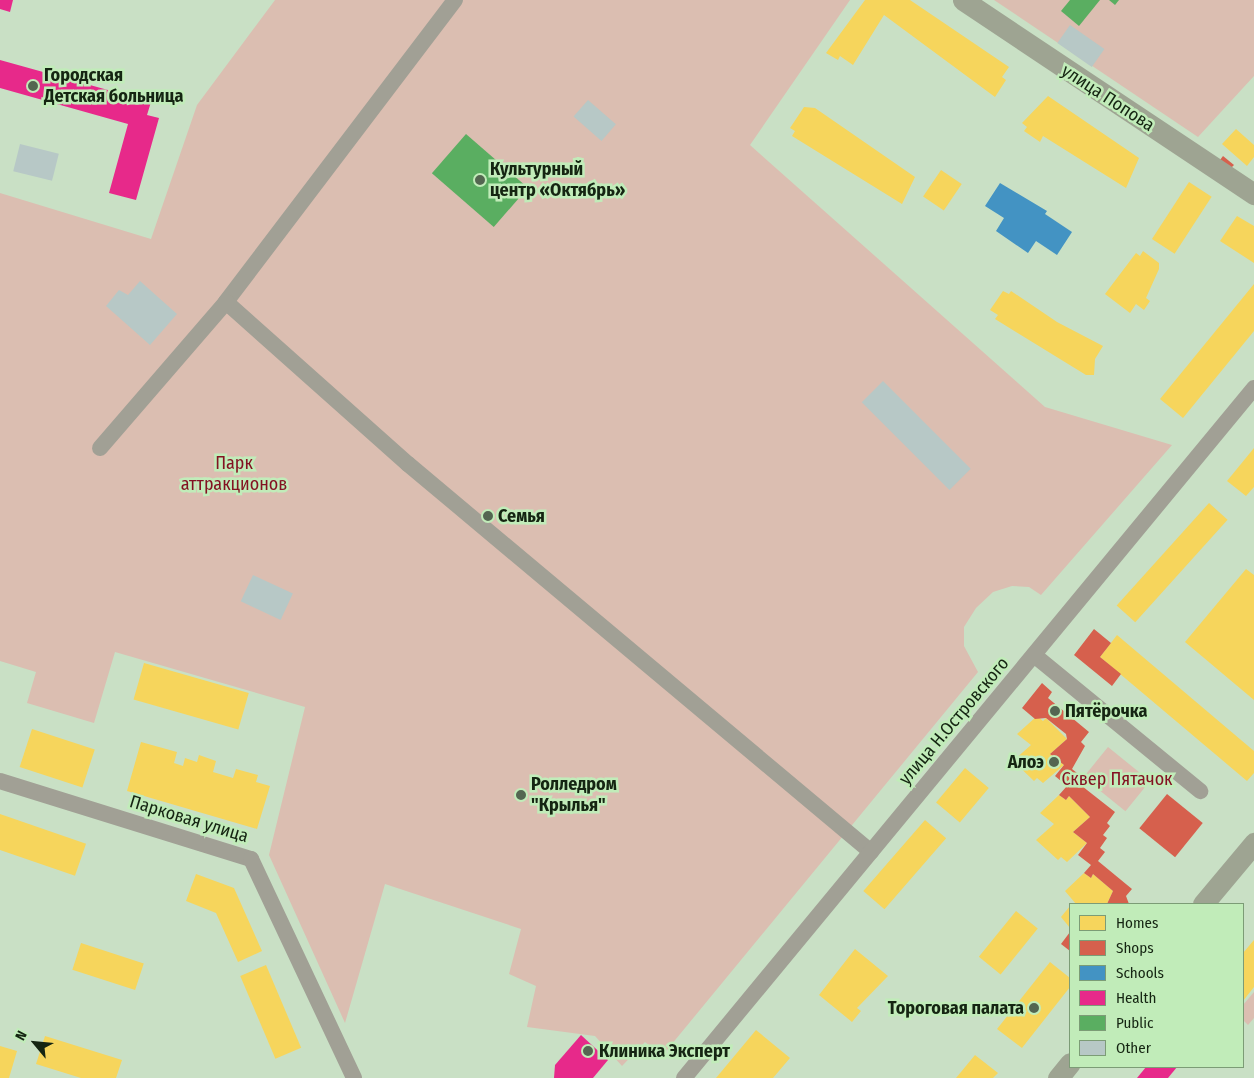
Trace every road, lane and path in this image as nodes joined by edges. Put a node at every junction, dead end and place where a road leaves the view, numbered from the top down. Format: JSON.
{"nodes":[{"id":1,"x":455,"y":0,"type":"edge"},
{"id":2,"x":963,"y":0,"type":"edge"},
{"id":3,"x":1254,"y":194,"type":"edge"},
{"id":4,"x":226,"y":302,"type":"junction"},
{"id":5,"x":1254,"y":388,"type":"edge"},
{"id":6,"x":100,"y":448,"type":"dead end"},
{"id":7,"x":1034,"y":655,"type":"junction"},
{"id":8,"x":0,"y":781,"type":"edge"},
{"id":9,"x":1200,"y":791,"type":"dead end"},
{"id":10,"x":1254,"y":843,"type":"edge"},
{"id":11,"x":871,"y":852,"type":"junction"},
{"id":12,"x":1204,"y":903,"type":"edge"},
{"id":13,"x":1069,"y":1064,"type":"edge"},
{"id":14,"x":354,"y":1078,"type":"edge"},
{"id":15,"x":684,"y":1078,"type":"edge"},
{"id":16,"x":1058,"y":1078,"type":"edge"}],
"edges":[{"from":1,"to":4,"type":"street"},
{"from":2,"to":3,"type":"main road","name":"улица Попова"},
{"from":4,"to":6,"type":"street"},
{"from":4,"to":11,"type":"street"},
{"from":5,"to":7,"type":"street","name":"улица Н.Островского"},
{"from":7,"to":9,"type":"street"},
{"from":7,"to":11,"type":"street","name":"улица Н.Островского"},
{"from":8,"to":14,"type":"street","name":"Парковая улица"},
{"from":10,"to":12,"type":"main road"},
{"from":11,"to":15,"type":"street","name":"улица Н.Островского"},
{"from":13,"to":16,"type":"main road"}]}
